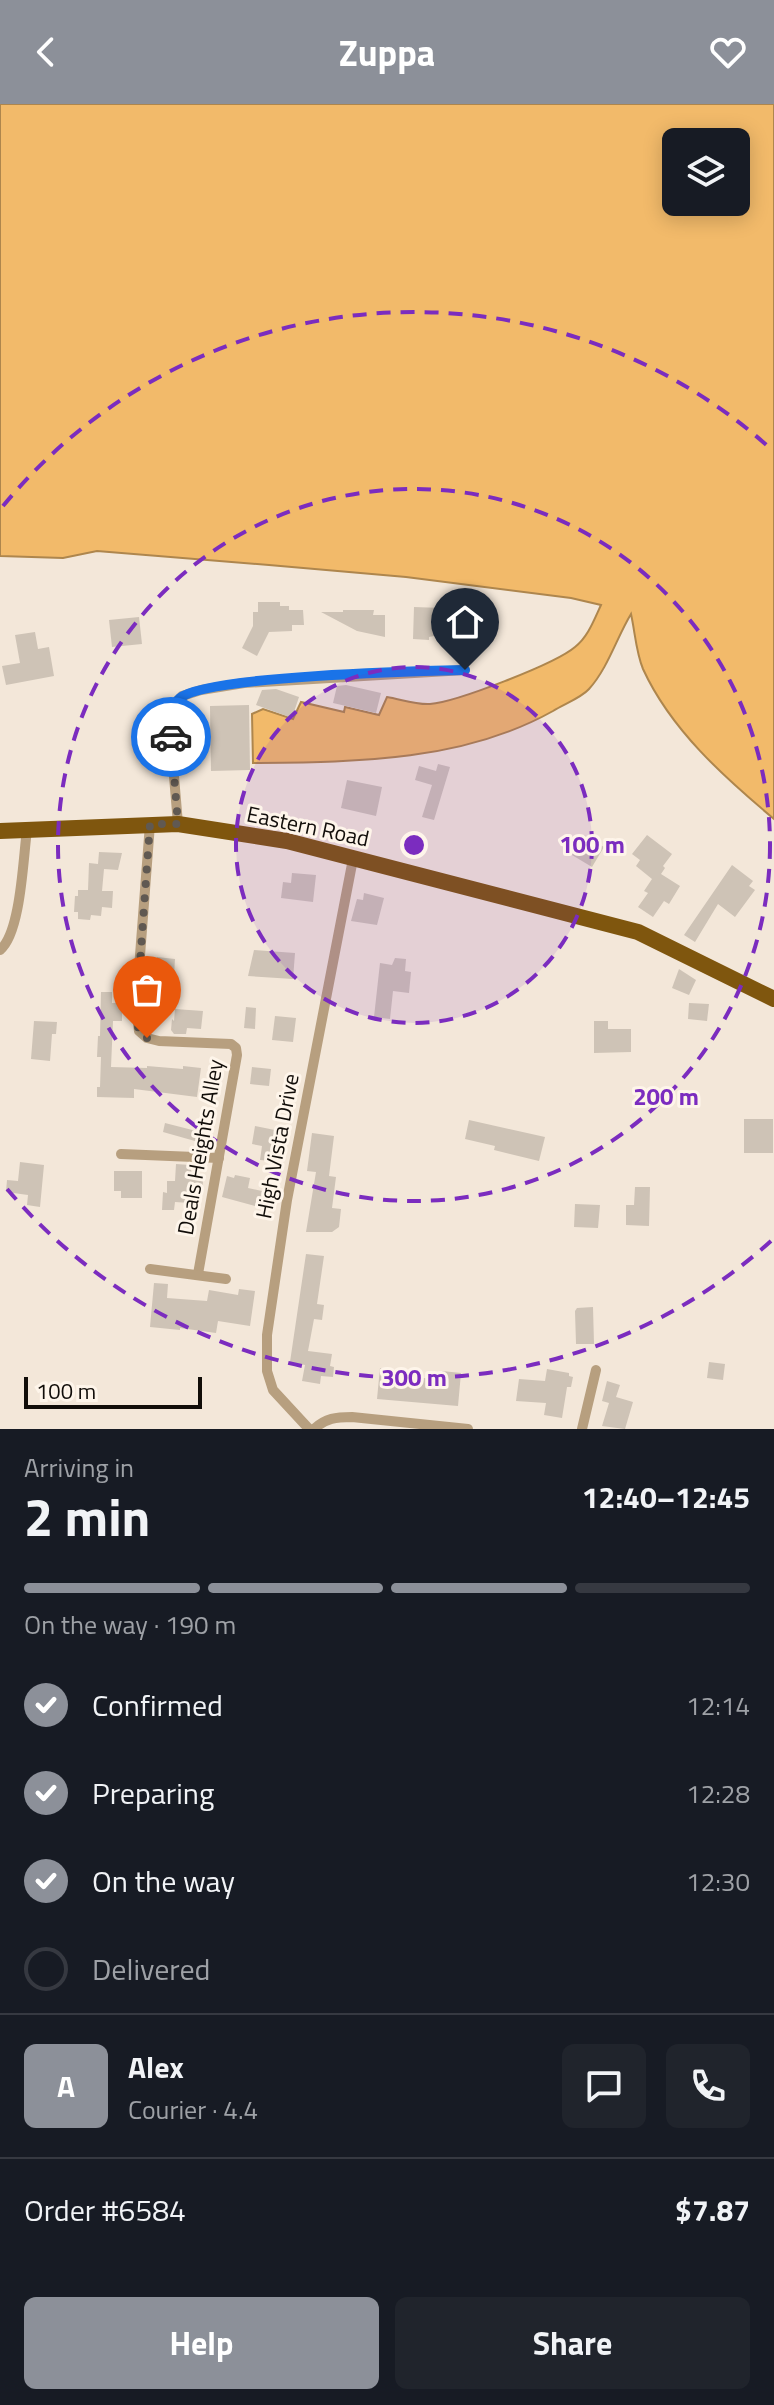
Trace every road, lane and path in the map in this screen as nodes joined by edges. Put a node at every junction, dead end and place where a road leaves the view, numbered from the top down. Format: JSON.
{"nodes":[{"id":1,"x":465,"y":670,"type":"dead end"},
{"id":2,"x":150,"y":824,"type":"junction"},
{"id":3,"x":178,"y":824,"type":"junction"},
{"id":4,"x":27,"y":830,"type":"junction"},
{"id":5,"x":0,"y":831,"type":"edge"},
{"id":6,"x":353,"y":859,"type":"junction"},
{"id":7,"x":0,"y":950,"type":"edge"},
{"id":8,"x":774,"y":999,"type":"edge"},
{"id":9,"x":121,"y":1154,"type":"dead end"},
{"id":10,"x":219,"y":1158,"type":"junction"},
{"id":11,"x":150,"y":1269,"type":"dead end"},
{"id":12,"x":198,"y":1274,"type":"junction"},
{"id":13,"x":226,"y":1279,"type":"dead end"},
{"id":14,"x":596,"y":1370,"type":"dead end"},
{"id":15,"x":311,"y":1429,"type":"edge"},
{"id":16,"x":468,"y":1429,"type":"edge"},
{"id":17,"x":582,"y":1429,"type":"edge"}],
"edges":[{"from":1,"to":3,"type":"street"},
{"from":2,"to":3,"type":"highway","name":"Eastern Road"},
{"from":2,"to":4,"type":"highway","name":"Eastern Road"},
{"from":2,"to":10,"type":"street","name":"Deals Heights Alley"},
{"from":3,"to":6,"type":"highway","name":"Eastern Road"},
{"from":4,"to":5,"type":"highway","name":"Eastern Road"},
{"from":4,"to":7,"type":"street"},
{"from":6,"to":8,"type":"highway","name":"Eastern Road"},
{"from":6,"to":15,"type":"street","name":"High Vista Drive"},
{"from":9,"to":10,"type":"street"},
{"from":10,"to":12,"type":"street","name":"Deals Heights Alley"},
{"from":11,"to":12,"type":"street"},
{"from":12,"to":13,"type":"street"},
{"from":14,"to":17,"type":"street"},
{"from":15,"to":16,"type":"street"}]}
